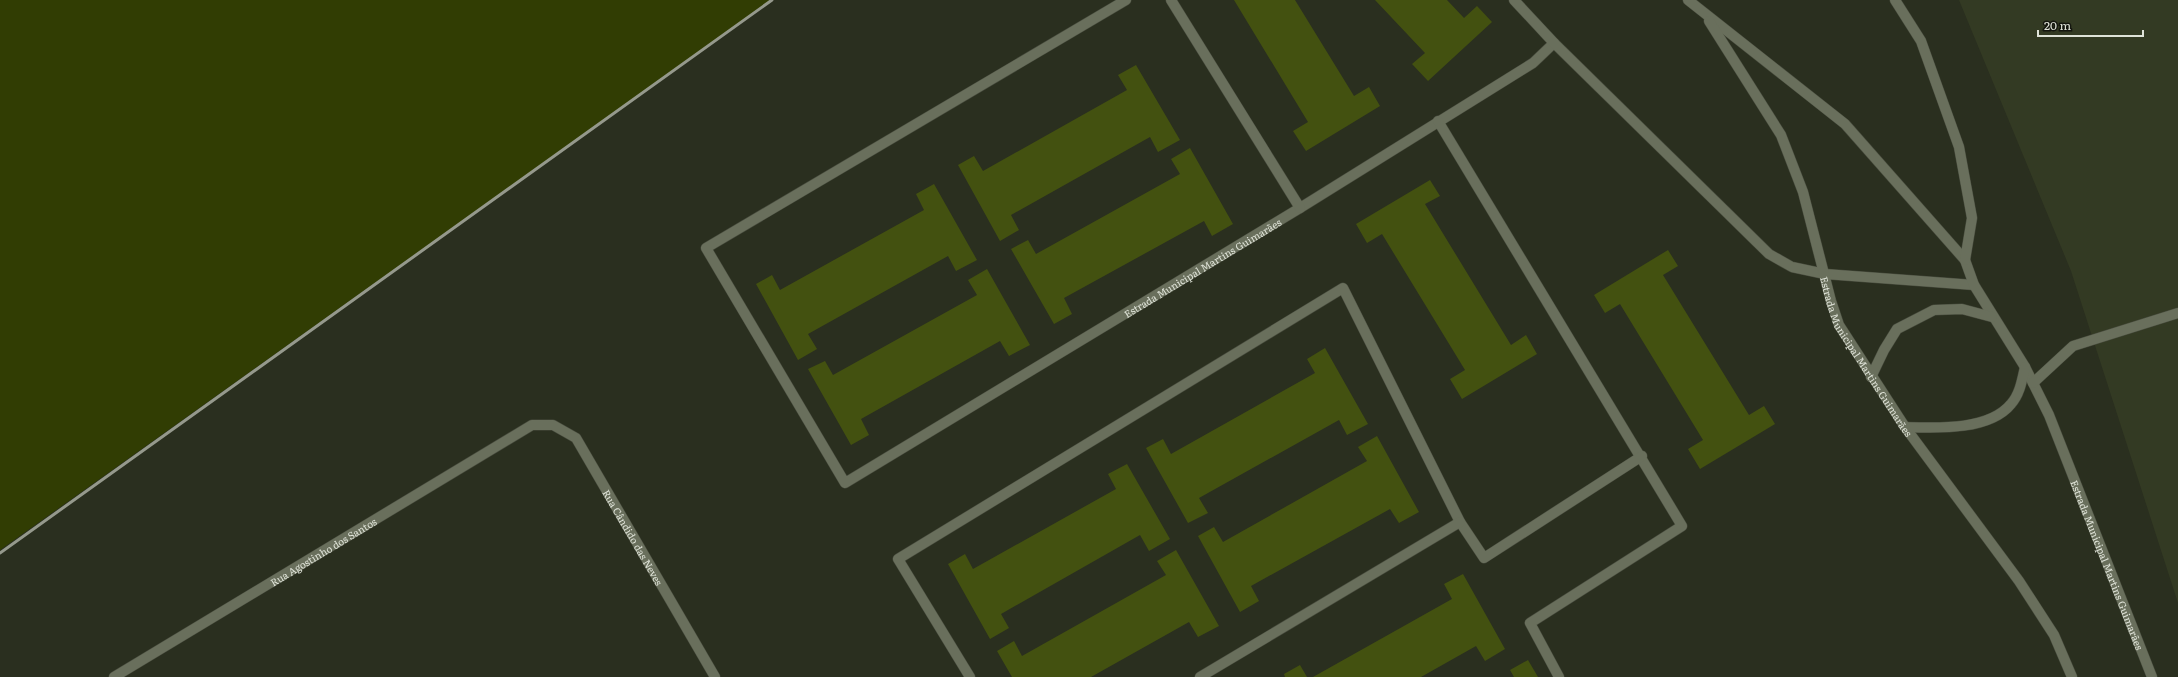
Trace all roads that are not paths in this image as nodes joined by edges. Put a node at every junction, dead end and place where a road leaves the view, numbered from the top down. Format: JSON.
{"nodes":[{"id":1,"x":1126,"y":0,"type":"edge"},
{"id":2,"x":1171,"y":0,"type":"edge"},
{"id":3,"x":1514,"y":0,"type":"edge"},
{"id":4,"x":1688,"y":0,"type":"edge"},
{"id":5,"x":1895,"y":0,"type":"edge"},
{"id":6,"x":1704,"y":14,"type":"junction"},
{"id":7,"x":1554,"y":43,"type":"junction"},
{"id":8,"x":1438,"y":121,"type":"junction"},
{"id":9,"x":1300,"y":208,"type":"junction"},
{"id":10,"x":1965,"y":260,"type":"junction"},
{"id":11,"x":1825,"y":274,"type":"junction"},
{"id":12,"x":1974,"y":285,"type":"junction"},
{"id":13,"x":2178,"y":313,"type":"edge"},
{"id":14,"x":1992,"y":317,"type":"junction"},
{"id":15,"x":2025,"y":367,"type":"junction"},
{"id":16,"x":1871,"y":377,"type":"junction"},
{"id":17,"x":2033,"y":382,"type":"junction"},
{"id":18,"x":532,"y":425,"type":"joint"},
{"id":19,"x":1905,"y":427,"type":"junction"},
{"id":20,"x":1642,"y":456,"type":"junction"},
{"id":21,"x":1460,"y":522,"type":"junction"},
{"id":22,"x":114,"y":677,"type":"edge"},
{"id":23,"x":716,"y":677,"type":"edge"},
{"id":24,"x":970,"y":677,"type":"edge"},
{"id":25,"x":1200,"y":677,"type":"edge"},
{"id":26,"x":1559,"y":677,"type":"edge"},
{"id":27,"x":2072,"y":677,"type":"edge"},
{"id":28,"x":2152,"y":677,"type":"edge"}],
"edges":[{"from":1,"to":9,"type":"street","name":"Estrada Municipal Martins Guimarães"},
{"from":2,"to":9,"type":"street"},
{"from":3,"to":7,"type":"street"},
{"from":4,"to":6,"type":"street","name":"Estrada Municipal Martins Guimarães"},
{"from":5,"to":10,"type":"street","name":"Estrada Municipal Martins Guimarães"},
{"from":6,"to":10,"type":"street","name":"Estrada Municipal Martins Guimarães"},
{"from":6,"to":11,"type":"street","name":"Estrada Municipal Martins Guimarães"},
{"from":7,"to":8,"type":"street","name":"Estrada Municipal Martins Guimarães"},
{"from":7,"to":11,"type":"street"},
{"from":8,"to":9,"type":"street","name":"Estrada Municipal Martins Guimarães"},
{"from":8,"to":20,"type":"street"},
{"from":10,"to":12,"type":"street","name":"Estrada Municipal Martins Guimarães"},
{"from":11,"to":12,"type":"street"},
{"from":11,"to":16,"type":"street","name":"Estrada Municipal Martins Guimarães"},
{"from":12,"to":14,"type":"street","name":"Estrada Municipal Martins Guimarães"},
{"from":13,"to":17,"type":"street"},
{"from":14,"to":15,"type":"street","name":"Estrada Municipal Martins Guimarães"},
{"from":14,"to":16,"type":"street"},
{"from":15,"to":17,"type":"street","name":"Estrada Municipal Martins Guimarães"},
{"from":15,"to":19,"type":"street"},
{"from":16,"to":19,"type":"street","name":"Estrada Municipal Martins Guimarães"},
{"from":17,"to":28,"type":"street","name":"Estrada Municipal Martins Guimarães"},
{"from":18,"to":22,"type":"street","name":"Rua Agostinho dos Santos"},
{"from":18,"to":23,"type":"street","name":"Rua Cândido das Neves"},
{"from":19,"to":27,"type":"street","name":"Estrada Municipal Martins Guimarães"},
{"from":20,"to":21,"type":"street"},
{"from":20,"to":26,"type":"street"},
{"from":21,"to":24,"type":"street"},
{"from":21,"to":25,"type":"street"}]}
